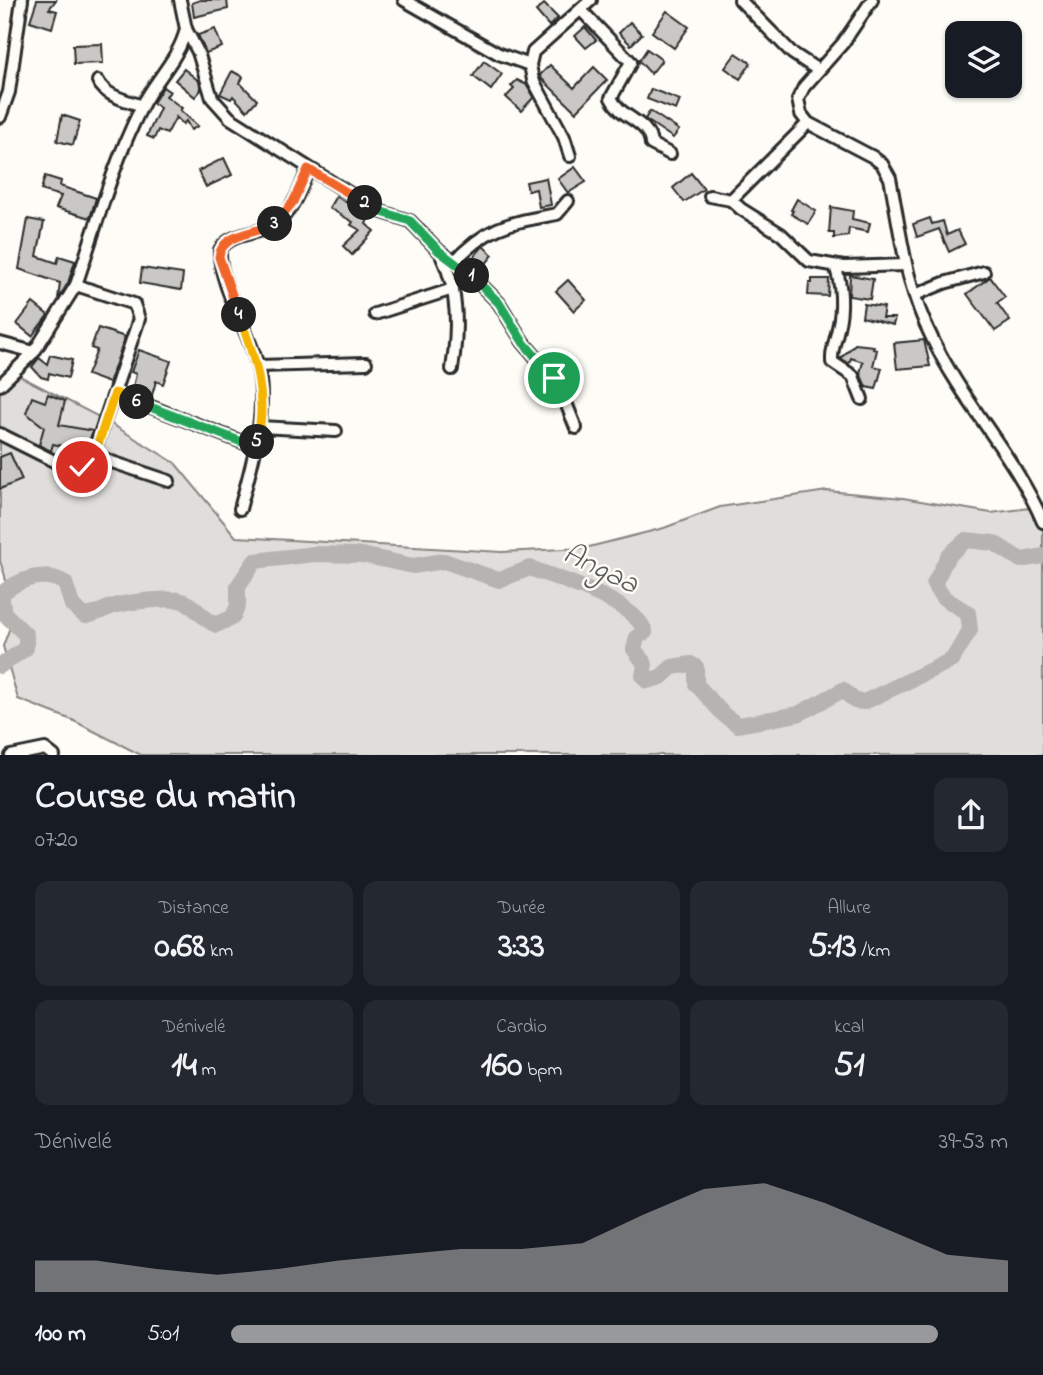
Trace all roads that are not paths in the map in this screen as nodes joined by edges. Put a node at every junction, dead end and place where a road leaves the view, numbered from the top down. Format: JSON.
{"nodes":[{"id":1,"x":22,"y":0,"type":"edge"},
{"id":2,"x":180,"y":0,"type":"edge"},
{"id":3,"x":404,"y":0,"type":"edge"},
{"id":4,"x":592,"y":0,"type":"edge"},
{"id":5,"x":872,"y":0,"type":"edge"},
{"id":6,"x":745,"y":2,"type":"edge"},
{"id":7,"x":581,"y":10,"type":"junction"},
{"id":8,"x":187,"y":29,"type":"junction"},
{"id":9,"x":530,"y":65,"type":"junction"},
{"id":10,"x":818,"y":70,"type":"junction"},
{"id":11,"x":98,"y":81,"type":"dead end"},
{"id":12,"x":142,"y":106,"type":"junction"},
{"id":13,"x":0,"y":117,"type":"edge"},
{"id":14,"x":808,"y":123,"type":"junction"},
{"id":15,"x":670,"y":154,"type":"dead end"},
{"id":16,"x":570,"y":156,"type":"dead end"},
{"id":17,"x":308,"y":169,"type":"junction"},
{"id":18,"x":710,"y":196,"type":"dead end"},
{"id":19,"x":731,"y":200,"type":"junction"},
{"id":20,"x":568,"y":201,"type":"dead end"},
{"id":21,"x":439,"y":251,"type":"junction"},
{"id":22,"x":453,"y":262,"type":"junction"},
{"id":23,"x":905,"y":265,"type":"junction"},
{"id":24,"x":835,"y":266,"type":"junction"},
{"id":25,"x":984,"y":272,"type":"dead end"},
{"id":26,"x":76,"y":285,"type":"junction"},
{"id":27,"x":453,"y":289,"type":"junction"},
{"id":28,"x":915,"y":295,"type":"junction"},
{"id":29,"x":375,"y":314,"type":"dead end"},
{"id":30,"x":0,"y":343,"type":"edge"},
{"id":31,"x":34,"y":352,"type":"junction"},
{"id":32,"x":366,"y":363,"type":"dead end"},
{"id":33,"x":257,"y":366,"type":"junction"},
{"id":34,"x":452,"y":369,"type":"dead end"},
{"id":35,"x":0,"y":385,"type":"edge"},
{"id":36,"x":115,"y":393,"type":"junction"},
{"id":37,"x":862,"y":399,"type":"dead end"},
{"id":38,"x":260,"y":427,"type":"junction"},
{"id":39,"x":576,"y":428,"type":"dead end"},
{"id":40,"x":336,"y":431,"type":"dead end"},
{"id":41,"x":0,"y":434,"type":"edge"},
{"id":42,"x":255,"y":447,"type":"junction"},
{"id":43,"x":94,"y":456,"type":"junction"},
{"id":44,"x":169,"y":481,"type":"dead end"},
{"id":45,"x":1040,"y":505,"type":"edge"},
{"id":46,"x":240,"y":509,"type":"dead end"},
{"id":47,"x":1043,"y":522,"type":"edge"},
{"id":48,"x":11,"y":755,"type":"edge"},
{"id":49,"x":54,"y":755,"type":"edge"}],
"edges":[{"from":1,"to":13,"type":"street"},
{"from":2,"to":8,"type":"street"},
{"from":3,"to":9,"type":"street"},
{"from":4,"to":7,"type":"street"},
{"from":5,"to":10,"type":"street"},
{"from":6,"to":10,"type":"street"},
{"from":7,"to":9,"type":"street"},
{"from":7,"to":15,"type":"street"},
{"from":8,"to":12,"type":"street"},
{"from":8,"to":17,"type":"street"},
{"from":9,"to":16,"type":"street"},
{"from":10,"to":14,"type":"street"},
{"from":11,"to":12,"type":"street"},
{"from":12,"to":26,"type":"street"},
{"from":14,"to":19,"type":"street"},
{"from":14,"to":23,"type":"street"},
{"from":17,"to":21,"type":"street"},
{"from":17,"to":33,"type":"street"},
{"from":18,"to":19,"type":"street"},
{"from":19,"to":24,"type":"street"},
{"from":20,"to":22,"type":"street"},
{"from":21,"to":22,"type":"street"},
{"from":21,"to":27,"type":"street"},
{"from":22,"to":39,"type":"street"},
{"from":23,"to":24,"type":"street"},
{"from":23,"to":28,"type":"street"},
{"from":24,"to":37,"type":"street"},
{"from":25,"to":28,"type":"street"},
{"from":26,"to":31,"type":"street"},
{"from":26,"to":36,"type":"street"},
{"from":27,"to":29,"type":"street"},
{"from":27,"to":34,"type":"street"},
{"from":28,"to":45,"type":"street"},
{"from":30,"to":31,"type":"street"},
{"from":31,"to":35,"type":"street"},
{"from":32,"to":33,"type":"street"},
{"from":33,"to":38,"type":"street"},
{"from":36,"to":42,"type":"street"},
{"from":36,"to":43,"type":"street"},
{"from":38,"to":40,"type":"street"},
{"from":38,"to":42,"type":"street"},
{"from":41,"to":43,"type":"street"},
{"from":42,"to":46,"type":"street"},
{"from":43,"to":44,"type":"street"},
{"from":45,"to":47,"type":"street"},
{"from":48,"to":49,"type":"street"}]}
